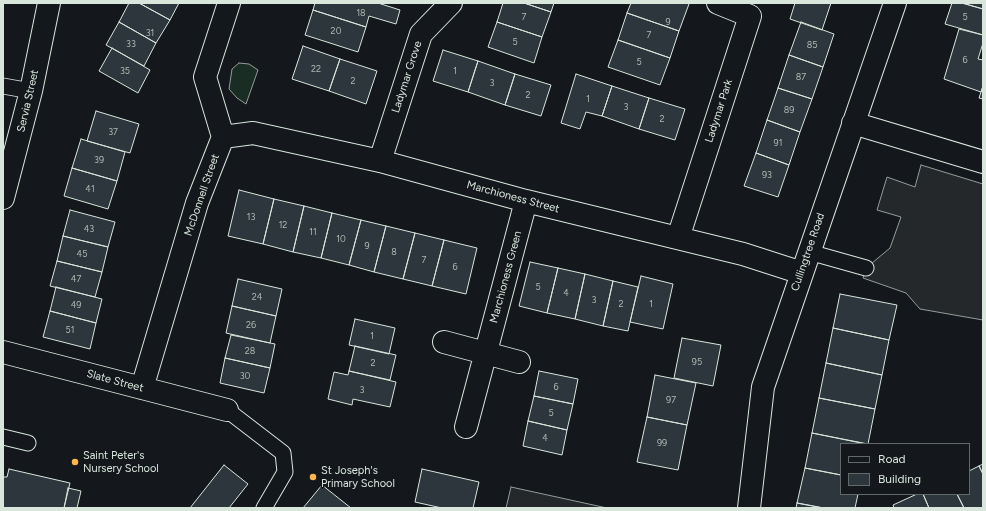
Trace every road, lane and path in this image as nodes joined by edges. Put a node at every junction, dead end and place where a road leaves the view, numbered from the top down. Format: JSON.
{"nodes":[{"id":1,"x":49,"y":3,"type":"edge"},
{"id":2,"x":230,"y":3,"type":"edge"},
{"id":3,"x":451,"y":3,"type":"edge"},
{"id":4,"x":718,"y":3,"type":"edge"},
{"id":5,"x":895,"y":3,"type":"edge"},
{"id":6,"x":3,"y":86,"type":"edge"},
{"id":7,"x":31,"y":91,"type":"junction"},
{"id":8,"x":853,"y":123,"type":"junction"},
{"id":9,"x":223,"y":137,"type":"junction"},
{"id":10,"x":380,"y":161,"type":"junction"},
{"id":11,"x":983,"y":162,"type":"edge"},
{"id":12,"x":3,"y":198,"type":"edge"},
{"id":13,"x":526,"y":201,"type":"junction"},
{"id":14,"x":678,"y":238,"type":"junction"},
{"id":15,"x":809,"y":252,"type":"junction"},
{"id":16,"x":866,"y":268,"type":"dead end"},
{"id":17,"x":802,"y":273,"type":"junction"},
{"id":18,"x":444,"y":342,"type":"dead end"},
{"id":19,"x":3,"y":352,"type":"edge"},
{"id":20,"x":485,"y":353,"type":"junction"},
{"id":21,"x":519,"y":362,"type":"dead end"},
{"id":22,"x":142,"y":388,"type":"junction"},
{"id":23,"x":228,"y":410,"type":"joint"},
{"id":24,"x":466,"y":427,"type":"dead end"},
{"id":25,"x":3,"y":437,"type":"edge"},
{"id":26,"x":28,"y":443,"type":"dead end"},
{"id":27,"x":264,"y":508,"type":"edge"},
{"id":28,"x":749,"y":508,"type":"edge"}],
"edges":[{"from":1,"to":7,"type":"street","name":"Servia Street"},
{"from":2,"to":9,"type":"street"},
{"from":3,"to":10,"type":"street","name":"Ladymar Grove"},
{"from":4,"to":14,"type":"street","name":"Ladymar Park"},
{"from":5,"to":8,"type":"street","name":"Cullingtree Road"},
{"from":6,"to":7,"type":"lane"},
{"from":7,"to":12,"type":"street","name":"Servia Street"},
{"from":8,"to":11,"type":"street"},
{"from":8,"to":15,"type":"street","name":"Cullingtree Road"},
{"from":9,"to":10,"type":"street","name":"Marchioness Street"},
{"from":9,"to":22,"type":"street","name":"McDonnell Street"},
{"from":10,"to":13,"type":"street","name":"Marchioness Street"},
{"from":13,"to":14,"type":"street","name":"Marchioness Street"},
{"from":13,"to":20,"type":"street","name":"Marchioness Green"},
{"from":14,"to":17,"type":"street","name":"Marchioness Street"},
{"from":15,"to":16,"type":"lane"},
{"from":15,"to":17,"type":"street","name":"Cullingtree Road"},
{"from":17,"to":28,"type":"street","name":"Cullingtree Road"},
{"from":18,"to":20,"type":"street"},
{"from":19,"to":22,"type":"street","name":"Slate Street"},
{"from":20,"to":21,"type":"street"},
{"from":20,"to":24,"type":"street","name":"Marchioness Green"},
{"from":22,"to":23,"type":"street","name":"Slate Street"},
{"from":23,"to":27,"type":"lane"},
{"from":25,"to":26,"type":"lane"}]}
